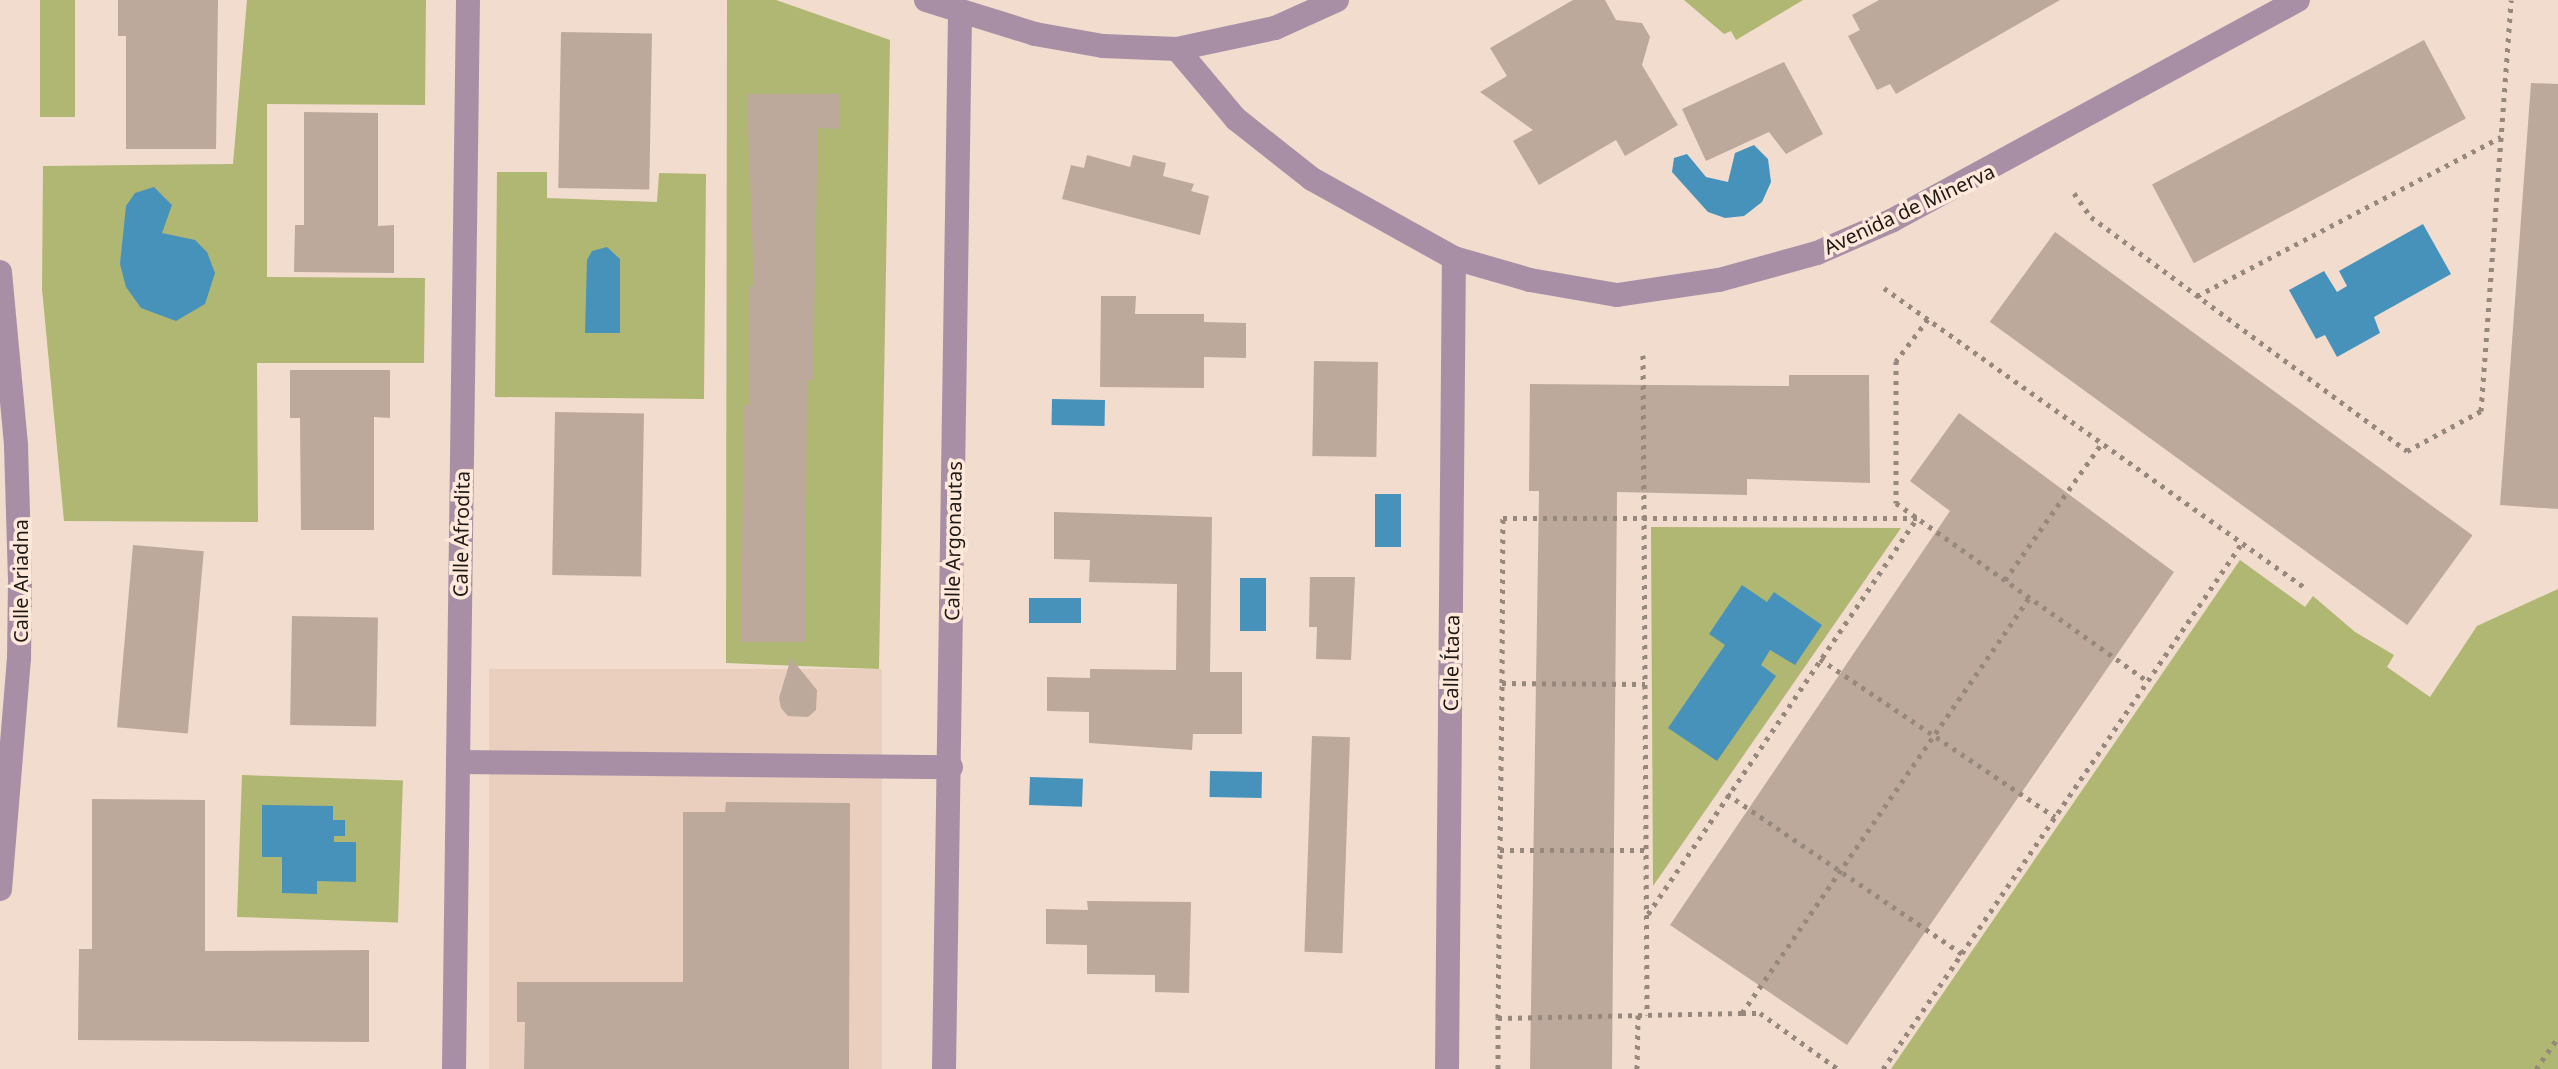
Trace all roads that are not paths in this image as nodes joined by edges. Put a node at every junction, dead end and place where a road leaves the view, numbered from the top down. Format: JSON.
{"nodes":[{"id":1,"x":468,"y":0,"type":"edge"},
{"id":2,"x":926,"y":0,"type":"edge"},
{"id":3,"x":1337,"y":0,"type":"edge"},
{"id":4,"x":2298,"y":0,"type":"edge"},
{"id":5,"x":960,"y":12,"type":"junction"},
{"id":6,"x":1177,"y":49,"type":"junction"},
{"id":7,"x":1454,"y":258,"type":"junction"},
{"id":8,"x":0,"y":272,"type":"edge"},
{"id":9,"x":2,"y":347,"type":"edge"},
{"id":10,"x":10,"y":657,"type":"edge"},
{"id":11,"x":458,"y":762,"type":"junction"},
{"id":12,"x":951,"y":767,"type":"junction"},
{"id":13,"x":0,"y":889,"type":"edge"},
{"id":14,"x":454,"y":1069,"type":"edge"},
{"id":15,"x":944,"y":1069,"type":"edge"},
{"id":16,"x":1447,"y":1069,"type":"edge"}],
"edges":[{"from":1,"to":11,"type":"street","name":"Calle Afrodita"},
{"from":2,"to":5,"type":"street"},
{"from":3,"to":6,"type":"street"},
{"from":4,"to":7,"type":"street","name":"Avenida de Minerva"},
{"from":5,"to":6,"type":"street"},
{"from":5,"to":12,"type":"street","name":"Calle Argonautas"},
{"from":6,"to":7,"type":"street","name":"Avenida de Minerva"},
{"from":7,"to":16,"type":"street","name":"Calle Ítaca"},
{"from":8,"to":9,"type":"street","name":"Calle Ariadna"},
{"from":9,"to":10,"type":"street","name":"Calle Ariadna"},
{"from":10,"to":13,"type":"street","name":"Calle Ariadna"},
{"from":11,"to":12,"type":"street"},
{"from":11,"to":14,"type":"street","name":"Calle Afrodita"},
{"from":12,"to":15,"type":"street","name":"Calle Argonautas"}]}
